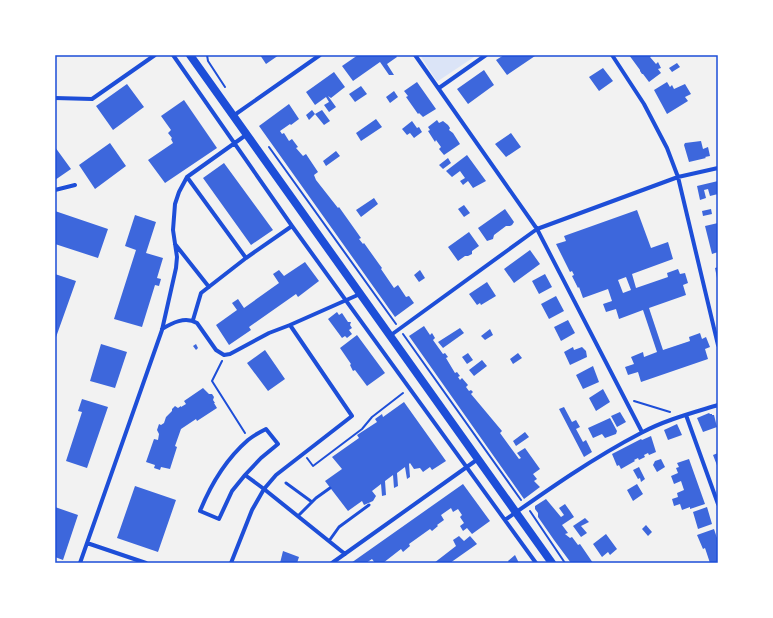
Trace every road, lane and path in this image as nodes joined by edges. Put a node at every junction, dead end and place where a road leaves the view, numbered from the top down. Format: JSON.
{"nodes":[{"id":1,"x":156,"y":55,"type":"edge"},
{"id":2,"x":173,"y":55,"type":"edge"},
{"id":3,"x":190,"y":55,"type":"edge"},
{"id":4,"x":207,"y":55,"type":"edge"},
{"id":5,"x":320,"y":55,"type":"edge"},
{"id":6,"x":415,"y":55,"type":"edge"},
{"id":7,"x":486,"y":55,"type":"edge"},
{"id":8,"x":612,"y":55,"type":"edge"},
{"id":9,"x":439,"y":88,"type":"junction"},
{"id":10,"x":229,"y":92,"type":"dead end"},
{"id":11,"x":55,"y":98,"type":"edge"},
{"id":12,"x":233,"y":116,"type":"junction"},
{"id":13,"x":247,"y":135,"type":"junction"},
{"id":14,"x":265,"y":142,"type":"dead end"},
{"id":15,"x":234,"y":144,"type":"junction"},
{"id":16,"x":718,"y":168,"type":"edge"},
{"id":17,"x":187,"y":177,"type":"junction"},
{"id":18,"x":678,"y":177,"type":"junction"},
{"id":19,"x":75,"y":185,"type":"dead end"},
{"id":20,"x":55,"y":190,"type":"edge"},
{"id":21,"x":292,"y":226,"type":"junction"},
{"id":22,"x":538,"y":229,"type":"junction"},
{"id":23,"x":175,"y":244,"type":"junction"},
{"id":24,"x":246,"y":258,"type":"junction"},
{"id":25,"x":208,"y":287,"type":"junction"},
{"id":26,"x":360,"y":294,"type":"junction"},
{"id":27,"x":347,"y":300,"type":"junction"},
{"id":28,"x":193,"y":320,"type":"junction"},
{"id":29,"x":290,"y":325,"type":"junction"},
{"id":30,"x":400,"y":329,"type":"junction"},
{"id":31,"x":162,"y":330,"type":"junction"},
{"id":32,"x":391,"y":335,"type":"junction"},
{"id":33,"x":718,"y":345,"type":"edge"},
{"id":34,"x":224,"y":355,"type":"junction"},
{"id":35,"x":406,"y":391,"type":"dead end"},
{"id":36,"x":624,"y":398,"type":"junction"},
{"id":37,"x":718,"y":405,"type":"edge"},
{"id":38,"x":684,"y":416,"type":"junction"},
{"id":39,"x":642,"y":432,"type":"junction"},
{"id":40,"x":249,"y":439,"type":"junction"},
{"id":41,"x":304,"y":453,"type":"junction"},
{"id":42,"x":478,"y":459,"type":"junction"},
{"id":43,"x":467,"y":467,"type":"junction"},
{"id":44,"x":245,"y":475,"type":"junction"},
{"id":45,"x":286,"y":483,"type":"dead end"},
{"id":46,"x":330,"y":488,"type":"dead end"},
{"id":47,"x":264,"y":489,"type":"junction"},
{"id":48,"x":312,"y":502,"type":"junction"},
{"id":49,"x":718,"y":504,"type":"edge"},
{"id":50,"x":369,"y":505,"type":"dead end"},
{"id":51,"x":526,"y":506,"type":"junction"},
{"id":52,"x":516,"y":512,"type":"junction"},
{"id":53,"x":298,"y":516,"type":"junction"},
{"id":54,"x":505,"y":520,"type":"junction"},
{"id":55,"x":329,"y":541,"type":"junction"},
{"id":56,"x":87,"y":543,"type":"junction"},
{"id":57,"x":345,"y":554,"type":"junction"},
{"id":58,"x":80,"y":563,"type":"edge"},
{"id":59,"x":146,"y":563,"type":"edge"},
{"id":60,"x":231,"y":563,"type":"edge"},
{"id":61,"x":332,"y":563,"type":"edge"},
{"id":62,"x":536,"y":563,"type":"edge"},
{"id":63,"x":552,"y":563,"type":"edge"},
{"id":64,"x":565,"y":563,"type":"edge"}],
"edges":[{"from":1,"to":11,"type":"street"},
{"from":2,"to":15,"type":"street"},
{"from":3,"to":12,"type":"main road"},
{"from":4,"to":10,"type":"path"},
{"from":5,"to":12,"type":"street"},
{"from":6,"to":9,"type":"street"},
{"from":7,"to":9,"type":"street"},
{"from":8,"to":18,"type":"street"},
{"from":9,"to":22,"type":"street"},
{"from":12,"to":13,"type":"main road"},
{"from":13,"to":15,"type":"street"},
{"from":13,"to":26,"type":"main road"},
{"from":14,"to":30,"type":"path"},
{"from":15,"to":17,"type":"street"},
{"from":15,"to":21,"type":"street"},
{"from":16,"to":18,"type":"street"},
{"from":17,"to":23,"type":"street"},
{"from":17,"to":24,"type":"street"},
{"from":18,"to":22,"type":"street"},
{"from":18,"to":33,"type":"street"},
{"from":19,"to":20,"type":"street"},
{"from":21,"to":24,"type":"street"},
{"from":21,"to":27,"type":"street"},
{"from":22,"to":30,"type":"street"},
{"from":22,"to":36,"type":"street"},
{"from":23,"to":25,"type":"street"},
{"from":23,"to":31,"type":"street"},
{"from":24,"to":25,"type":"street"},
{"from":25,"to":28,"type":"street"},
{"from":26,"to":27,"type":"street"},
{"from":26,"to":32,"type":"main road"},
{"from":27,"to":29,"type":"street"},
{"from":27,"to":43,"type":"street"},
{"from":28,"to":31,"type":"street"},
{"from":28,"to":34,"type":"street"},
{"from":29,"to":34,"type":"street"},
{"from":29,"to":41,"type":"street"},
{"from":30,"to":32,"type":"street"},
{"from":30,"to":51,"type":"path"},
{"from":31,"to":56,"type":"street"},
{"from":32,"to":42,"type":"main road"},
{"from":34,"to":40,"type":"path"},
{"from":35,"to":41,"type":"path"},
{"from":36,"to":38,"type":"path"},
{"from":36,"to":39,"type":"street"},
{"from":37,"to":38,"type":"street"},
{"from":38,"to":39,"type":"street"},
{"from":38,"to":49,"type":"street"},
{"from":39,"to":51,"type":"street"},
{"from":40,"to":44,"type":"street"},
{"from":40,"to":44,"type":"street"},
{"from":41,"to":47,"type":"street"},
{"from":42,"to":43,"type":"street"},
{"from":42,"to":52,"type":"main road"},
{"from":43,"to":54,"type":"street"},
{"from":43,"to":57,"type":"street"},
{"from":44,"to":47,"type":"street"},
{"from":45,"to":48,"type":"lane"},
{"from":46,"to":48,"type":"lane"},
{"from":47,"to":53,"type":"street"},
{"from":47,"to":60,"type":"street"},
{"from":48,"to":53,"type":"lane"},
{"from":50,"to":55,"type":"lane"},
{"from":51,"to":52,"type":"street"},
{"from":51,"to":64,"type":"path"},
{"from":52,"to":54,"type":"street"},
{"from":52,"to":63,"type":"main road"},
{"from":53,"to":55,"type":"street"},
{"from":54,"to":62,"type":"street"},
{"from":55,"to":57,"type":"street"},
{"from":56,"to":58,"type":"street"},
{"from":56,"to":59,"type":"street"},
{"from":57,"to":61,"type":"street"}]}
